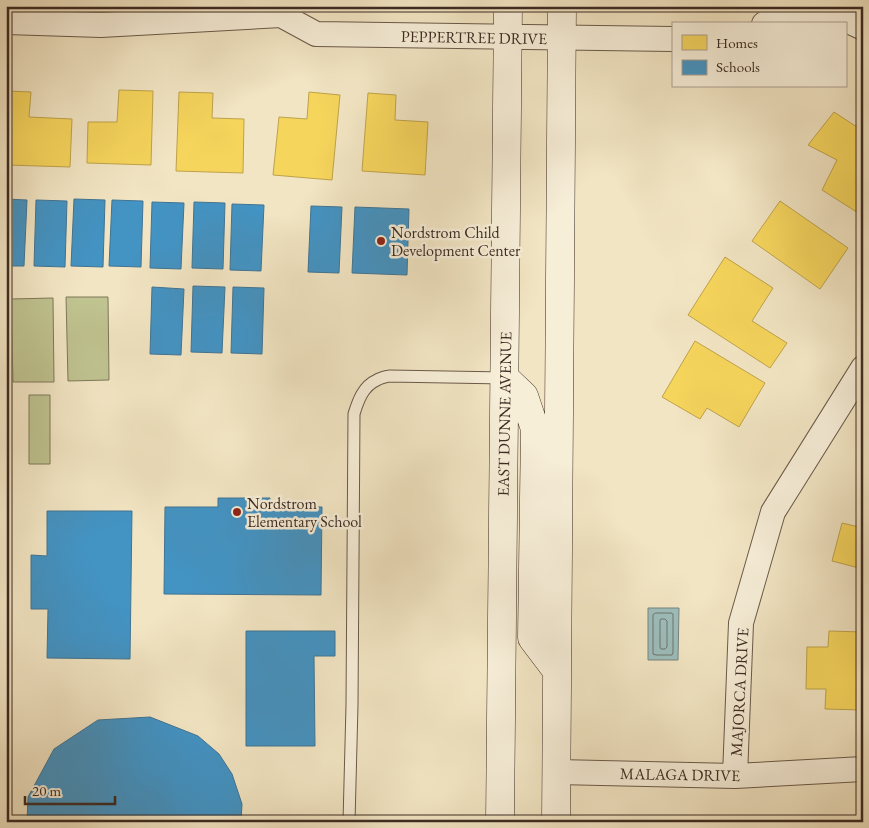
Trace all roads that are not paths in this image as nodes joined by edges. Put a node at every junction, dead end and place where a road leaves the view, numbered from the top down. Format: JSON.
{"nodes":[{"id":1,"x":508,"y":6,"type":"edge"},
{"id":2,"x":562,"y":6,"type":"edge"},
{"id":3,"x":285,"y":9,"type":"edge"},
{"id":4,"x":764,"y":16,"type":"edge"},
{"id":5,"x":6,"y":22,"type":"edge"},
{"id":6,"x":863,"y":28,"type":"edge"},
{"id":7,"x":508,"y":38,"type":"junction"},
{"id":8,"x":562,"y":38,"type":"junction"},
{"id":9,"x":672,"y":39,"type":"edge"},
{"id":10,"x":863,"y":368,"type":"edge"},
{"id":11,"x":504,"y":378,"type":"junction"},
{"id":12,"x":558,"y":671,"type":"junction"},
{"id":13,"x":863,"y":769,"type":"edge"},
{"id":14,"x":556,"y":772,"type":"junction"},
{"id":15,"x":734,"y":776,"type":"junction"},
{"id":16,"x":349,"y":822,"type":"edge"},
{"id":17,"x":500,"y":822,"type":"edge"},
{"id":18,"x":556,"y":822,"type":"edge"}],
"edges":[{"from":1,"to":7,"type":"main road","name":"EAST DUNNE AVENUE"},
{"from":2,"to":8,"type":"main road"},
{"from":3,"to":5,"type":"street","name":"PEPPERTREE DRIVE"},
{"from":3,"to":7,"type":"street","name":"PEPPERTREE DRIVE"},
{"from":4,"to":6,"type":"street"},
{"from":7,"to":8,"type":"street","name":"PEPPERTREE DRIVE"},
{"from":7,"to":11,"type":"main road","name":"EAST DUNNE AVENUE"},
{"from":8,"to":9,"type":"street","name":"PEPPERTREE DRIVE"},
{"from":8,"to":12,"type":"main road"},
{"from":10,"to":15,"type":"street","name":"MAJORCA DRIVE"},
{"from":11,"to":12,"type":"main road"},
{"from":11,"to":16,"type":"lane"},
{"from":11,"to":17,"type":"main road","name":"EAST DUNNE AVENUE"},
{"from":12,"to":14,"type":"main road"},
{"from":13,"to":15,"type":"street","name":"MALAGA DRIVE"},
{"from":14,"to":15,"type":"street","name":"MALAGA DRIVE"},
{"from":14,"to":18,"type":"main road"}]}
